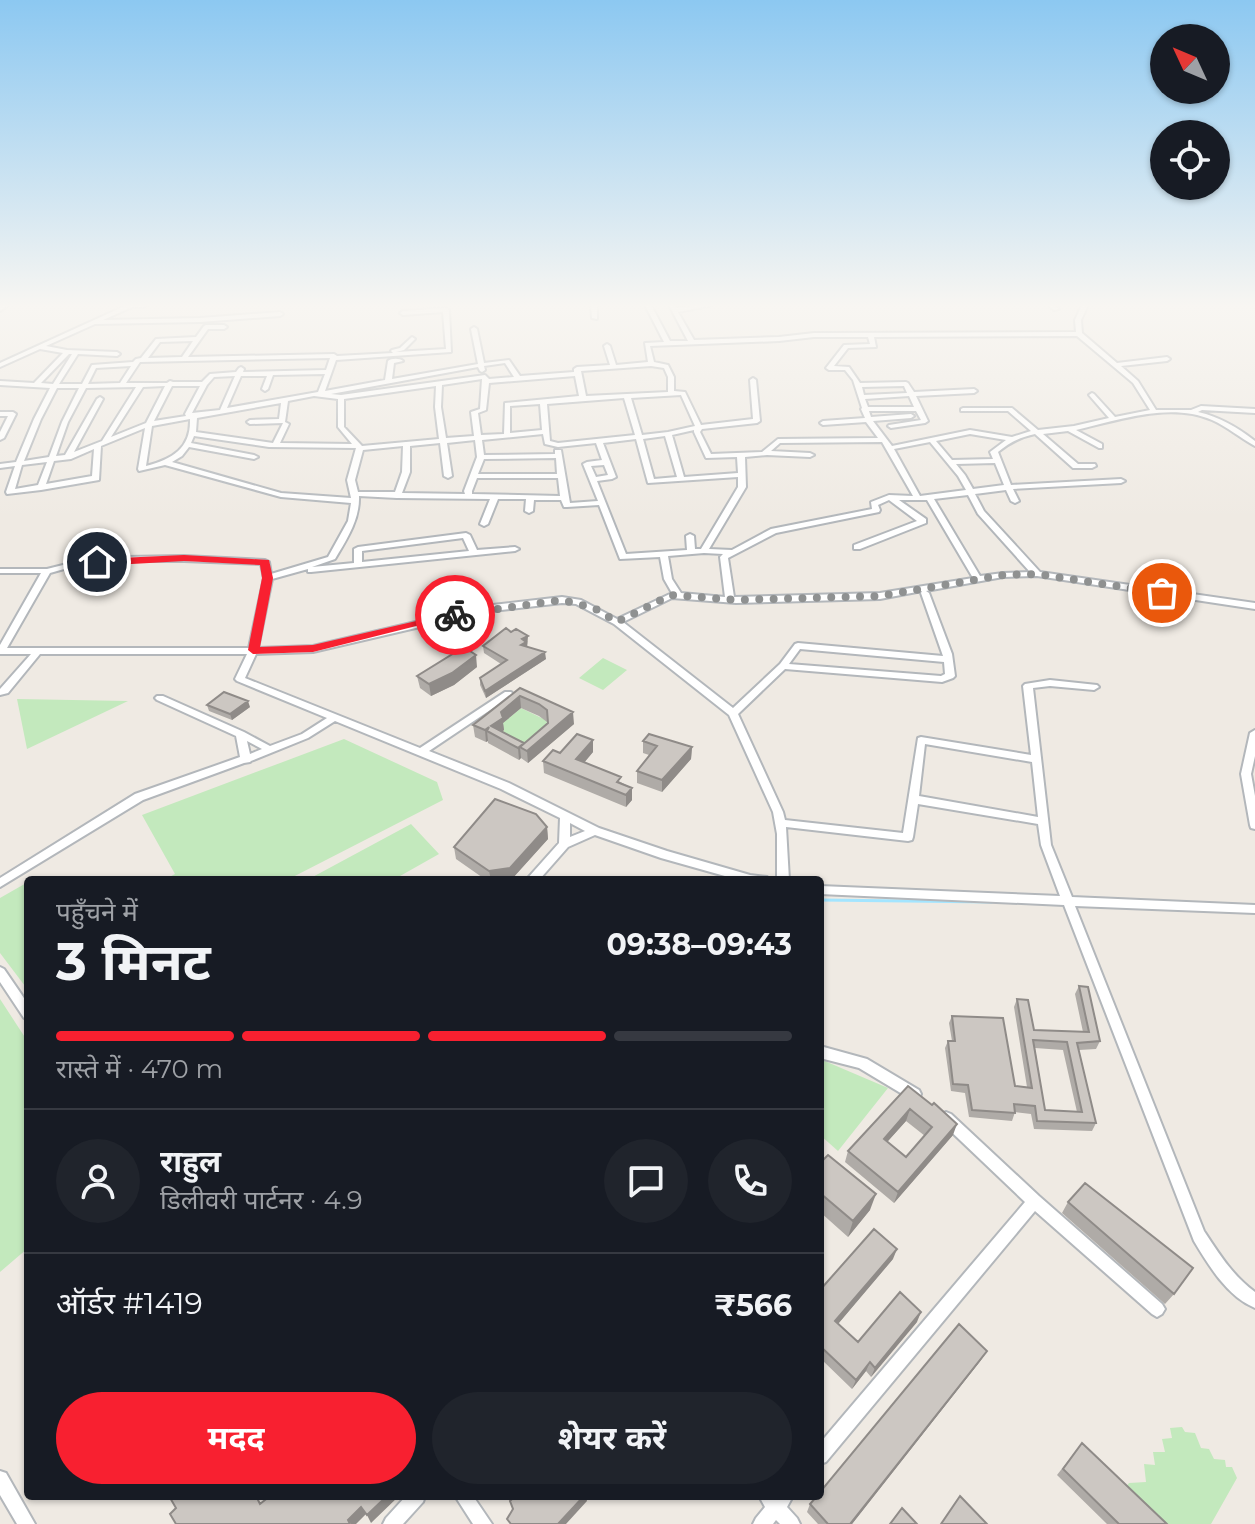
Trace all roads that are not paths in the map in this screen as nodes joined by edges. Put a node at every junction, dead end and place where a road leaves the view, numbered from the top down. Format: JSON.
{"nodes":[{"id":1,"x":46,"y":376,"type":"edge"},
{"id":2,"x":60,"y":376,"type":"edge"},
{"id":3,"x":88,"y":376,"type":"edge"},
{"id":4,"x":127,"y":376,"type":"edge"},
{"id":5,"x":211,"y":376,"type":"edge"},
{"id":6,"x":237,"y":376,"type":"edge"},
{"id":7,"x":270,"y":376,"type":"edge"},
{"id":8,"x":327,"y":376,"type":"edge"},
{"id":9,"x":389,"y":376,"type":"edge"},
{"id":10,"x":417,"y":376,"type":"edge"},
{"id":11,"x":484,"y":376,"type":"edge"},
{"id":12,"x":546,"y":376,"type":"edge"},
{"id":13,"x":578,"y":376,"type":"edge"},
{"id":14,"x":671,"y":376,"type":"edge"},
{"id":15,"x":852,"y":376,"type":"edge"},
{"id":16,"x":1129,"y":376,"type":"edge"},
{"id":17,"x":518,"y":378,"type":"joint"},
{"id":18,"x":485,"y":379,"type":"junction"},
{"id":19,"x":753,"y":380,"type":"dead end"},
{"id":20,"x":388,"y":381,"type":"junction"},
{"id":21,"x":0,"y":383,"type":"edge"},
{"id":22,"x":170,"y":383,"type":"junction"},
{"id":23,"x":439,"y":383,"type":"junction"},
{"id":24,"x":141,"y":384,"type":"junction"},
{"id":25,"x":204,"y":384,"type":"junction"},
{"id":26,"x":36,"y":385,"type":"junction"},
{"id":27,"x":122,"y":385,"type":"junction"},
{"id":28,"x":857,"y":385,"type":"junction"},
{"id":29,"x":55,"y":386,"type":"junction"},
{"id":30,"x":82,"y":386,"type":"junction"},
{"id":31,"x":265,"y":389,"type":"dead end"},
{"id":32,"x":974,"y":391,"type":"dead end"},
{"id":33,"x":320,"y":394,"type":"junction"},
{"id":34,"x":671,"y":394,"type":"junction"},
{"id":35,"x":627,"y":395,"type":"junction"},
{"id":36,"x":912,"y":395,"type":"junction"},
{"id":37,"x":1092,"y":395,"type":"dead end"},
{"id":38,"x":341,"y":397,"type":"junction"},
{"id":39,"x":861,"y":397,"type":"junction"},
{"id":40,"x":583,"y":398,"type":"junction"},
{"id":41,"x":100,"y":399,"type":"dead end"},
{"id":42,"x":285,"y":400,"type":"junction"},
{"id":43,"x":543,"y":402,"type":"junction"},
{"id":44,"x":258,"y":405,"type":"junction"},
{"id":45,"x":864,"y":409,"type":"junction"},
{"id":46,"x":963,"y":410,"type":"dead end"},
{"id":47,"x":1153,"y":410,"type":"junction"},
{"id":48,"x":1255,"y":411,"type":"edge"},
{"id":49,"x":222,"y":412,"type":"junction"},
{"id":50,"x":920,"y":412,"type":"junction"},
{"id":51,"x":1191,"y":413,"type":"junction"},
{"id":52,"x":0,"y":414,"type":"edge"},
{"id":53,"x":191,"y":417,"type":"junction"},
{"id":54,"x":1113,"y":419,"type":"junction"},
{"id":55,"x":869,"y":420,"type":"junction"},
{"id":56,"x":250,"y":422,"type":"junction"},
{"id":57,"x":823,"y":423,"type":"dead end"},
{"id":58,"x":149,"y":424,"type":"junction"},
{"id":59,"x":286,"y":424,"type":"dead end"},
{"id":60,"x":891,"y":426,"type":"dead end"},
{"id":61,"x":699,"y":427,"type":"junction"},
{"id":62,"x":1070,"y":429,"type":"junction"},
{"id":63,"x":1038,"y":431,"type":"junction"},
{"id":64,"x":546,"y":432,"type":"junction"},
{"id":65,"x":192,"y":434,"type":"junction"},
{"id":66,"x":668,"y":434,"type":"junction"},
{"id":67,"x":507,"y":435,"type":"junction"},
{"id":68,"x":639,"y":436,"type":"junction"},
{"id":69,"x":479,"y":437,"type":"junction"},
{"id":70,"x":0,"y":438,"type":"edge"},
{"id":71,"x":1009,"y":438,"type":"junction"},
{"id":72,"x":445,"y":440,"type":"junction"},
{"id":73,"x":598,"y":440,"type":"junction"},
{"id":74,"x":883,"y":440,"type":"junction"},
{"id":75,"x":238,"y":441,"type":"junction"},
{"id":76,"x":933,"y":442,"type":"junction"},
{"id":77,"x":407,"y":443,"type":"junction"},
{"id":78,"x":1255,"y":444,"type":"edge"},
{"id":79,"x":101,"y":445,"type":"junction"},
{"id":80,"x":188,"y":445,"type":"junction"},
{"id":81,"x":276,"y":445,"type":"junction"},
{"id":82,"x":558,"y":445,"type":"junction"},
{"id":83,"x":1099,"y":446,"type":"dead end"},
{"id":84,"x":359,"y":447,"type":"junction"},
{"id":85,"x":890,"y":448,"type":"junction"},
{"id":86,"x":768,"y":453,"type":"junction"},
{"id":87,"x":741,"y":455,"type":"junction"},
{"id":88,"x":810,"y":455,"type":"dead end"},
{"id":89,"x":559,"y":456,"type":"junction"},
{"id":90,"x":68,"y":457,"type":"junction"},
{"id":91,"x":254,"y":457,"type":"dead end"},
{"id":92,"x":481,"y":457,"type":"junction"},
{"id":93,"x":49,"y":460,"type":"junction"},
{"id":94,"x":997,"y":461,"type":"junction"},
{"id":95,"x":607,"y":462,"type":"junction"},
{"id":96,"x":950,"y":462,"type":"junction"},
{"id":97,"x":167,"y":463,"type":"junction"},
{"id":98,"x":18,"y":465,"type":"junction"},
{"id":99,"x":0,"y":466,"type":"edge"},
{"id":100,"x":1092,"y":466,"type":"dead end"},
{"id":101,"x":742,"y":475,"type":"junction"},
{"id":102,"x":448,"y":476,"type":"dead end"},
{"id":103,"x":474,"y":476,"type":"junction"},
{"id":104,"x":560,"y":476,"type":"junction"},
{"id":105,"x":594,"y":479,"type":"junction"},
{"id":106,"x":681,"y":479,"type":"junction"},
{"id":107,"x":1121,"y":481,"type":"dead end"},
{"id":108,"x":1008,"y":487,"type":"junction"},
{"id":109,"x":41,"y":488,"type":"junction"},
{"id":110,"x":970,"y":493,"type":"junction"},
{"id":111,"x":397,"y":496,"type":"junction"},
{"id":112,"x":469,"y":496,"type":"junction"},
{"id":113,"x":495,"y":496,"type":"junction"},
{"id":114,"x":889,"y":497,"type":"junction"},
{"id":115,"x":357,"y":498,"type":"junction"},
{"id":116,"x":530,"y":498,"type":"junction"},
{"id":117,"x":564,"y":498,"type":"junction"},
{"id":118,"x":929,"y":498,"type":"junction"},
{"id":119,"x":918,"y":499,"type":"junction"},
{"id":120,"x":1015,"y":501,"type":"dead end"},
{"id":121,"x":602,"y":503,"type":"junction"},
{"id":122,"x":529,"y":511,"type":"dead end"},
{"id":123,"x":484,"y":524,"type":"dead end"},
{"id":124,"x":690,"y":536,"type":"dead end"},
{"id":125,"x":857,"y":547,"type":"dead end"},
{"id":126,"x":515,"y":549,"type":"dead end"},
{"id":127,"x":704,"y":551,"type":"junction"},
{"id":128,"x":691,"y":552,"type":"junction"},
{"id":129,"x":733,"y":552,"type":"junction"},
{"id":130,"x":474,"y":553,"type":"junction"},
{"id":131,"x":664,"y":556,"type":"junction"},
{"id":132,"x":358,"y":565,"type":"junction"},
{"id":133,"x":0,"y":571,"type":"edge"},
{"id":134,"x":47,"y":571,"type":"junction"},
{"id":135,"x":285,"y":572,"type":"junction"},
{"id":136,"x":1037,"y":574,"type":"junction"},
{"id":137,"x":268,"y":578,"type":"junction"},
{"id":138,"x":978,"y":579,"type":"junction"},
{"id":139,"x":925,"y":593,"type":"dead end"},
{"id":140,"x":678,"y":596,"type":"junction"},
{"id":141,"x":730,"y":600,"type":"junction"},
{"id":142,"x":1255,"y":606,"type":"edge"},
{"id":143,"x":617,"y":622,"type":"junction"},
{"id":144,"x":253,"y":650,"type":"junction"},
{"id":145,"x":0,"y":651,"type":"edge"},
{"id":146,"x":38,"y":651,"type":"junction"},
{"id":147,"x":946,"y":659,"type":"junction"},
{"id":148,"x":783,"y":666,"type":"junction"},
{"id":149,"x":1094,"y":687,"type":"dead end"},
{"id":150,"x":0,"y":692,"type":"edge"},
{"id":151,"x":508,"y":694,"type":"edge"},
{"id":152,"x":160,"y":698,"type":"dead end"},
{"id":153,"x":733,"y":713,"type":"junction"},
{"id":154,"x":335,"y":717,"type":"junction"},
{"id":155,"x":1255,"y":733,"type":"edge"},
{"id":156,"x":241,"y":734,"type":"junction"},
{"id":157,"x":267,"y":751,"type":"junction"},
{"id":158,"x":421,"y":752,"type":"junction"},
{"id":159,"x":1036,"y":759,"type":"junction"},
{"id":160,"x":246,"y":760,"type":"junction"},
{"id":161,"x":1251,"y":762,"type":"edge"},
{"id":162,"x":913,"y":799,"type":"junction"},
{"id":163,"x":565,"y":817,"type":"junction"},
{"id":164,"x":1041,"y":821,"type":"junction"},
{"id":165,"x":781,"y":823,"type":"junction"},
{"id":166,"x":1255,"y":825,"type":"edge"},
{"id":167,"x":595,"y":831,"type":"junction"},
{"id":168,"x":564,"y":844,"type":"junction"},
{"id":169,"x":536,"y":876,"type":"edge"},
{"id":170,"x":737,"y":876,"type":"edge"},
{"id":171,"x":785,"y":876,"type":"edge"},
{"id":172,"x":0,"y":883,"type":"edge"},
{"id":173,"x":824,"y":892,"type":"edge"},
{"id":174,"x":1069,"y":899,"type":"junction"},
{"id":175,"x":1255,"y":909,"type":"edge"},
{"id":176,"x":0,"y":972,"type":"edge"},
{"id":177,"x":24,"y":1008,"type":"edge"},
{"id":178,"x":824,"y":1053,"type":"edge"},
{"id":179,"x":1034,"y":1201,"type":"junction"},
{"id":180,"x":1255,"y":1301,"type":"edge"},
{"id":181,"x":1157,"y":1309,"type":"dead end"},
{"id":182,"x":824,"y":1451,"type":"edge"},
{"id":183,"x":0,"y":1479,"type":"edge"},
{"id":184,"x":413,"y":1500,"type":"edge"},
{"id":185,"x":466,"y":1500,"type":"edge"},
{"id":186,"x":775,"y":1500,"type":"edge"},
{"id":187,"x":777,"y":1500,"type":"edge"},
{"id":188,"x":26,"y":1524,"type":"edge"},
{"id":189,"x":392,"y":1524,"type":"edge"},
{"id":190,"x":483,"y":1524,"type":"edge"},
{"id":191,"x":762,"y":1524,"type":"edge"},
{"id":192,"x":791,"y":1524,"type":"edge"}],
"edges":[{"from":1,"to":26,"type":"street"},
{"from":2,"to":29,"type":"street"},
{"from":3,"to":30,"type":"street"},
{"from":4,"to":27,"type":"street"},
{"from":5,"to":25,"type":"street"},
{"from":6,"to":49,"type":"street"},
{"from":7,"to":31,"type":"street"},
{"from":8,"to":33,"type":"street"},
{"from":9,"to":20,"type":"street"},
{"from":10,"to":20,"type":"street"},
{"from":11,"to":18,"type":"street"},
{"from":12,"to":17,"type":"street"},
{"from":13,"to":40,"type":"street"},
{"from":14,"to":34,"type":"street"},
{"from":15,"to":28,"type":"street"},
{"from":16,"to":47,"type":"street"},
{"from":17,"to":18,"type":"street"},
{"from":18,"to":23,"type":"street"},
{"from":18,"to":69,"type":"street"},
{"from":19,"to":61,"type":"street"},
{"from":20,"to":33,"type":"street"},
{"from":21,"to":26,"type":"street"},
{"from":22,"to":24,"type":"street"},
{"from":22,"to":25,"type":"street"},
{"from":22,"to":58,"type":"street"},
{"from":23,"to":38,"type":"street"},
{"from":23,"to":72,"type":"street"},
{"from":24,"to":27,"type":"street"},
{"from":24,"to":79,"type":"street"},
{"from":25,"to":53,"type":"street"},
{"from":26,"to":29,"type":"street"},
{"from":27,"to":30,"type":"street"},
{"from":28,"to":36,"type":"street"},
{"from":28,"to":39,"type":"street"},
{"from":29,"to":30,"type":"street"},
{"from":29,"to":98,"type":"street"},
{"from":30,"to":93,"type":"street"},
{"from":32,"to":36,"type":"street"},
{"from":33,"to":38,"type":"street"},
{"from":33,"to":42,"type":"street"},
{"from":34,"to":35,"type":"street"},
{"from":34,"to":61,"type":"street"},
{"from":35,"to":40,"type":"street"},
{"from":35,"to":68,"type":"street"},
{"from":36,"to":39,"type":"street"},
{"from":36,"to":50,"type":"street"},
{"from":37,"to":54,"type":"street"},
{"from":38,"to":84,"type":"street"},
{"from":39,"to":45,"type":"street"},
{"from":40,"to":43,"type":"street"},
{"from":41,"to":90,"type":"street"},
{"from":42,"to":44,"type":"street"},
{"from":42,"to":56,"type":"street"},
{"from":43,"to":64,"type":"street"},
{"from":43,"to":67,"type":"street"},
{"from":44,"to":49,"type":"street"},
{"from":44,"to":56,"type":"street"},
{"from":45,"to":50,"type":"street"},
{"from":45,"to":55,"type":"street"},
{"from":46,"to":63,"type":"street"},
{"from":47,"to":51,"type":"street"},
{"from":47,"to":54,"type":"street"},
{"from":48,"to":51,"type":"street"},
{"from":49,"to":53,"type":"street"},
{"from":50,"to":55,"type":"street"},
{"from":50,"to":60,"type":"street"},
{"from":51,"to":78,"type":"street"},
{"from":52,"to":70,"type":"street"},
{"from":53,"to":58,"type":"street"},
{"from":53,"to":65,"type":"street"},
{"from":54,"to":62,"type":"street"},
{"from":55,"to":57,"type":"street"},
{"from":55,"to":74,"type":"street"},
{"from":56,"to":75,"type":"street"},
{"from":58,"to":79,"type":"street"},
{"from":58,"to":97,"type":"street"},
{"from":59,"to":81,"type":"street"},
{"from":61,"to":66,"type":"street"},
{"from":61,"to":87,"type":"street"},
{"from":62,"to":63,"type":"street"},
{"from":62,"to":83,"type":"street"},
{"from":63,"to":71,"type":"street"},
{"from":63,"to":100,"type":"street"},
{"from":64,"to":67,"type":"street"},
{"from":64,"to":82,"type":"street"},
{"from":65,"to":75,"type":"street"},
{"from":65,"to":80,"type":"street"},
{"from":66,"to":68,"type":"street"},
{"from":66,"to":106,"type":"street"},
{"from":67,"to":69,"type":"street"},
{"from":68,"to":73,"type":"street"},
{"from":68,"to":106,"type":"street"},
{"from":69,"to":72,"type":"street"},
{"from":69,"to":92,"type":"street"},
{"from":71,"to":76,"type":"street"},
{"from":71,"to":94,"type":"street"},
{"from":72,"to":77,"type":"street"},
{"from":72,"to":102,"type":"street"},
{"from":73,"to":82,"type":"street"},
{"from":73,"to":95,"type":"street"},
{"from":74,"to":85,"type":"street"},
{"from":74,"to":86,"type":"street"},
{"from":75,"to":81,"type":"street"},
{"from":76,"to":85,"type":"street"},
{"from":76,"to":96,"type":"street"},
{"from":77,"to":84,"type":"street"},
{"from":77,"to":111,"type":"street"},
{"from":79,"to":90,"type":"street"},
{"from":79,"to":109,"type":"street"},
{"from":80,"to":91,"type":"street"},
{"from":80,"to":97,"type":"street"},
{"from":81,"to":84,"type":"street"},
{"from":82,"to":89,"type":"street"},
{"from":84,"to":115,"type":"street"},
{"from":85,"to":119,"type":"street"},
{"from":86,"to":87,"type":"street"},
{"from":86,"to":88,"type":"street"},
{"from":87,"to":101,"type":"street"},
{"from":89,"to":92,"type":"street"},
{"from":89,"to":104,"type":"street"},
{"from":90,"to":93,"type":"street"},
{"from":92,"to":103,"type":"street"},
{"from":93,"to":98,"type":"street"},
{"from":93,"to":109,"type":"street"},
{"from":94,"to":96,"type":"street"},
{"from":94,"to":108,"type":"street"},
{"from":95,"to":105,"type":"street"},
{"from":95,"to":105,"type":"street"},
{"from":96,"to":110,"type":"street"},
{"from":97,"to":115,"type":"street"},
{"from":98,"to":99,"type":"street"},
{"from":98,"to":109,"type":"street"},
{"from":101,"to":106,"type":"street"},
{"from":101,"to":127,"type":"street"},
{"from":103,"to":104,"type":"street"},
{"from":103,"to":112,"type":"street"},
{"from":104,"to":117,"type":"street"},
{"from":105,"to":121,"type":"street"},
{"from":107,"to":108,"type":"street"},
{"from":108,"to":110,"type":"street"},
{"from":108,"to":120,"type":"street"},
{"from":110,"to":118,"type":"street"},
{"from":110,"to":136,"type":"street"},
{"from":111,"to":112,"type":"street"},
{"from":111,"to":115,"type":"street"},
{"from":112,"to":113,"type":"street"},
{"from":113,"to":116,"type":"street"},
{"from":113,"to":123,"type":"street"},
{"from":114,"to":119,"type":"street"},
{"from":114,"to":125,"type":"street"},
{"from":114,"to":129,"type":"street"},
{"from":115,"to":135,"type":"street"},
{"from":116,"to":117,"type":"street"},
{"from":116,"to":122,"type":"street"},
{"from":117,"to":121,"type":"street"},
{"from":118,"to":119,"type":"street"},
{"from":118,"to":138,"type":"street"},
{"from":121,"to":131,"type":"street"},
{"from":124,"to":128,"type":"street"},
{"from":126,"to":130,"type":"street"},
{"from":127,"to":128,"type":"street"},
{"from":127,"to":129,"type":"street"},
{"from":128,"to":131,"type":"street"},
{"from":129,"to":141,"type":"street"},
{"from":130,"to":132,"type":"street"},
{"from":130,"to":132,"type":"street"},
{"from":131,"to":140,"type":"street"},
{"from":132,"to":135,"type":"street"},
{"from":133,"to":134,"type":"street"},
{"from":134,"to":137,"type":"street"},
{"from":134,"to":145,"type":"street"},
{"from":135,"to":137,"type":"street"},
{"from":136,"to":138,"type":"street"},
{"from":136,"to":142,"type":"street"},
{"from":137,"to":144,"type":"street"},
{"from":138,"to":141,"type":"street"},
{"from":139,"to":147,"type":"street"},
{"from":140,"to":141,"type":"street"},
{"from":140,"to":143,"type":"street"},
{"from":143,"to":144,"type":"street"},
{"from":143,"to":153,"type":"street"},
{"from":144,"to":146,"type":"street"},
{"from":144,"to":154,"type":"street"},
{"from":145,"to":146,"type":"street"},
{"from":146,"to":150,"type":"street"},
{"from":147,"to":148,"type":"street"},
{"from":147,"to":148,"type":"street"},
{"from":148,"to":153,"type":"street"},
{"from":149,"to":159,"type":"street"},
{"from":151,"to":158,"type":"street"},
{"from":152,"to":156,"type":"street"},
{"from":153,"to":165,"type":"street"},
{"from":154,"to":157,"type":"street"},
{"from":154,"to":158,"type":"street"},
{"from":155,"to":161,"type":"street"},
{"from":156,"to":157,"type":"street"},
{"from":156,"to":160,"type":"street"},
{"from":157,"to":160,"type":"street"},
{"from":158,"to":163,"type":"street"},
{"from":159,"to":162,"type":"street"},
{"from":159,"to":164,"type":"street"},
{"from":160,"to":172,"type":"street"},
{"from":161,"to":166,"type":"street"},
{"from":162,"to":164,"type":"street"},
{"from":162,"to":165,"type":"street"},
{"from":163,"to":167,"type":"street"},
{"from":163,"to":168,"type":"street"},
{"from":164,"to":174,"type":"street"},
{"from":165,"to":171,"type":"street"},
{"from":167,"to":168,"type":"street"},
{"from":167,"to":170,"type":"street"},
{"from":168,"to":169,"type":"street"},
{"from":173,"to":174,"type":"street"},
{"from":174,"to":175,"type":"street"},
{"from":174,"to":180,"type":"street"},
{"from":176,"to":177,"type":"street"},
{"from":178,"to":179,"type":"street"},
{"from":179,"to":181,"type":"street"},
{"from":179,"to":182,"type":"street"},
{"from":183,"to":188,"type":"street"},
{"from":184,"to":189,"type":"street"},
{"from":185,"to":190,"type":"street"},
{"from":186,"to":191,"type":"street"},
{"from":187,"to":192,"type":"street"}]}
